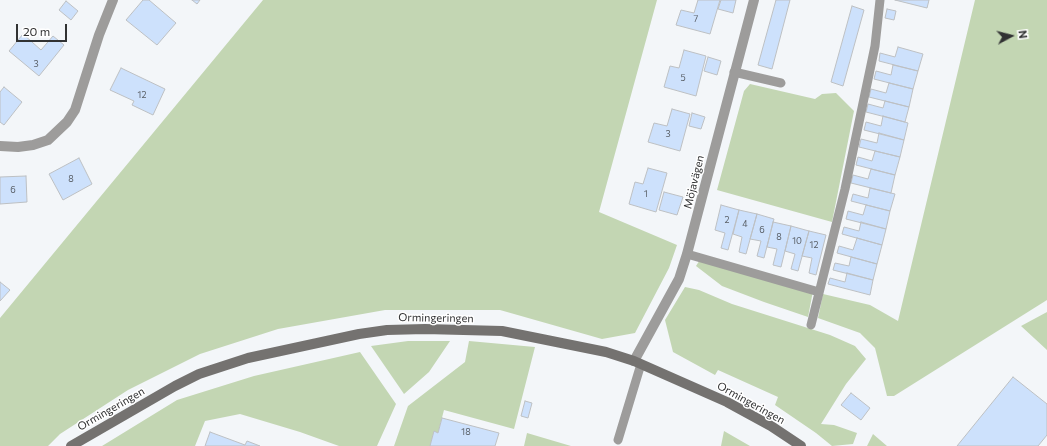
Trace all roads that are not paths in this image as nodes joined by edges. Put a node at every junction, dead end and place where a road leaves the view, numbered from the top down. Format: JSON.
{"nodes":[{"id":1,"x":114,"y":0,"type":"edge"},
{"id":2,"x":754,"y":0,"type":"edge"},
{"id":3,"x":880,"y":0,"type":"edge"},
{"id":4,"x":734,"y":72,"type":"junction"},
{"id":5,"x":781,"y":83,"type":"dead end"},
{"id":6,"x":0,"y":146,"type":"edge"},
{"id":7,"x":687,"y":254,"type":"junction"},
{"id":8,"x":819,"y":292,"type":"junction"},
{"id":9,"x":811,"y":324,"type":"dead end"},
{"id":10,"x":637,"y":362,"type":"junction"},
{"id":11,"x":618,"y":440,"type":"dead end"},
{"id":12,"x":71,"y":446,"type":"edge"},
{"id":13,"x":801,"y":446,"type":"edge"}],
"edges":[{"from":1,"to":6,"type":"street"},
{"from":2,"to":4,"type":"street","name":"Möjavägen"},
{"from":3,"to":8,"type":"lane"},
{"from":4,"to":5,"type":"lane"},
{"from":4,"to":7,"type":"street","name":"Möjavägen"},
{"from":7,"to":8,"type":"lane"},
{"from":7,"to":10,"type":"street","name":"Möjavägen"},
{"from":8,"to":9,"type":"lane"},
{"from":10,"to":11,"type":"lane"},
{"from":10,"to":12,"type":"street","name":"Ormingeringen"},
{"from":10,"to":13,"type":"street","name":"Ormingeringen"}]}
